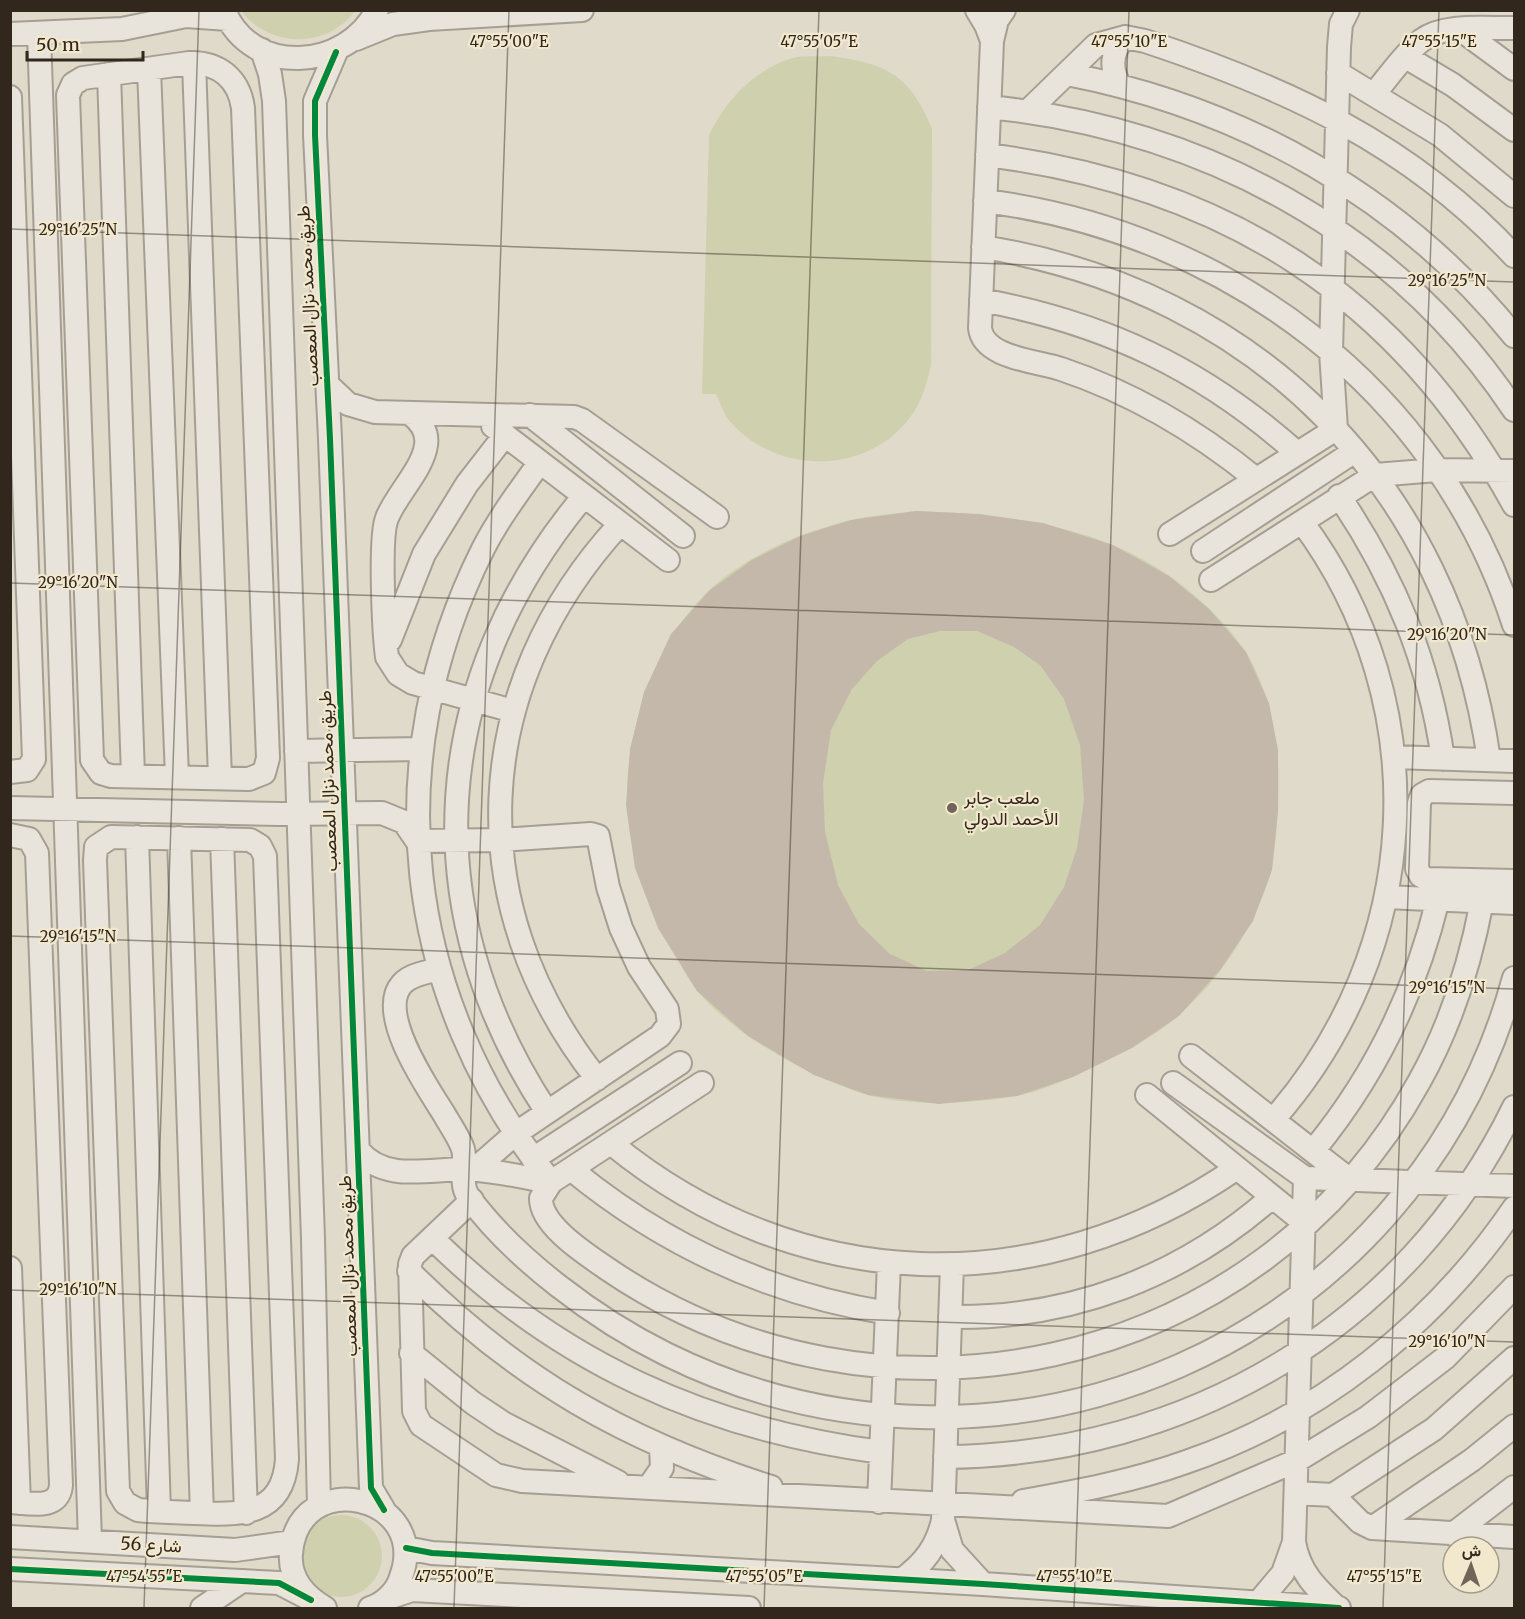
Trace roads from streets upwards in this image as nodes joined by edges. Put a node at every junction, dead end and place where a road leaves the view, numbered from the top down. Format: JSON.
{"nodes":[{"id":1,"x":377,"y":10,"type":"edge"},
{"id":2,"x":582,"y":10,"type":"edge"},
{"id":3,"x":977,"y":10,"type":"edge"},
{"id":4,"x":1004,"y":10,"type":"edge"},
{"id":5,"x":1328,"y":10,"type":"edge"},
{"id":6,"x":1348,"y":10,"type":"edge"},
{"id":7,"x":226,"y":15,"type":"edge"},
{"id":8,"x":1515,"y":29,"type":"edge"},
{"id":9,"x":1461,"y":30,"type":"junction"},
{"id":10,"x":39,"y":33,"type":"junction"},
{"id":11,"x":1435,"y":33,"type":"junction"},
{"id":12,"x":10,"y":34,"type":"edge"},
{"id":13,"x":1339,"y":36,"type":"junction"},
{"id":14,"x":1125,"y":37,"type":"junction"},
{"id":15,"x":356,"y":39,"type":"junction"},
{"id":16,"x":992,"y":41,"type":"junction"},
{"id":17,"x":262,"y":50,"type":"junction"},
{"id":18,"x":336,"y":51,"type":"junction"},
{"id":19,"x":1406,"y":57,"type":"junction"},
{"id":20,"x":194,"y":63,"type":"junction"},
{"id":21,"x":1510,"y":65,"type":"edge"},
{"id":22,"x":149,"y":69,"type":"junction"},
{"id":23,"x":1338,"y":72,"type":"junction"},
{"id":24,"x":1430,"y":72,"type":"junction"},
{"id":25,"x":109,"y":74,"type":"junction"},
{"id":26,"x":1066,"y":74,"type":"junction"},
{"id":27,"x":1120,"y":86,"type":"junction"},
{"id":28,"x":1375,"y":93,"type":"junction"},
{"id":29,"x":10,"y":97,"type":"edge"},
{"id":30,"x":989,"y":107,"type":"junction"},
{"id":31,"x":1028,"y":111,"type":"junction"},
{"id":32,"x":1337,"y":119,"type":"junction"},
{"id":33,"x":1515,"y":130,"type":"edge"},
{"id":34,"x":987,"y":155,"type":"junction"},
{"id":35,"x":1336,"y":178,"type":"junction"},
{"id":36,"x":1515,"y":196,"type":"edge"},
{"id":37,"x":985,"y":201,"type":"junction"},
{"id":38,"x":1335,"y":229,"type":"junction"},
{"id":39,"x":983,"y":247,"type":"junction"},
{"id":40,"x":1515,"y":256,"type":"edge"},
{"id":41,"x":74,"y":280,"type":"junction"},
{"id":42,"x":47,"y":281,"type":"junction"},
{"id":43,"x":17,"y":282,"type":"junction"},
{"id":44,"x":1333,"y":288,"type":"junction"},
{"id":45,"x":981,"y":300,"type":"junction"},
{"id":46,"x":1515,"y":336,"type":"edge"},
{"id":47,"x":1331,"y":352,"type":"junction"},
{"id":48,"x":328,"y":385,"type":"junction"},
{"id":49,"x":1515,"y":410,"type":"edge"},
{"id":50,"x":375,"y":412,"type":"junction"},
{"id":51,"x":411,"y":414,"type":"junction"},
{"id":52,"x":478,"y":414,"type":"junction"},
{"id":53,"x":530,"y":415,"type":"junction"},
{"id":54,"x":1336,"y":429,"type":"junction"},
{"id":55,"x":505,"y":435,"type":"junction"},
{"id":56,"x":330,"y":439,"type":"junction"},
{"id":57,"x":1355,"y":451,"type":"junction"},
{"id":58,"x":23,"y":452,"type":"junction"},
{"id":59,"x":52,"y":452,"type":"junction"},
{"id":60,"x":81,"y":452,"type":"junction"},
{"id":61,"x":1297,"y":453,"type":"junction"},
{"id":62,"x":540,"y":462,"type":"junction"},
{"id":63,"x":1437,"y":470,"type":"junction"},
{"id":64,"x":1505,"y":471,"type":"edge"},
{"id":65,"x":1375,"y":475,"type":"junction"},
{"id":66,"x":1256,"y":479,"type":"junction"},
{"id":67,"x":584,"y":496,"type":"junction"},
{"id":68,"x":1339,"y":496,"type":"junction"},
{"id":69,"x":1515,"y":505,"type":"edge"},
{"id":70,"x":717,"y":517,"type":"dead end"},
{"id":71,"x":1302,"y":522,"type":"junction"},
{"id":72,"x":620,"y":524,"type":"junction"},
{"id":73,"x":1170,"y":534,"type":"dead end"},
{"id":74,"x":684,"y":536,"type":"dead end"},
{"id":75,"x":383,"y":538,"type":"junction"},
{"id":76,"x":1203,"y":551,"type":"dead end"},
{"id":77,"x":424,"y":554,"type":"junction"},
{"id":78,"x":668,"y":560,"type":"dead end"},
{"id":79,"x":1211,"y":580,"type":"dead end"},
{"id":80,"x":87,"y":622,"type":"junction"},
{"id":81,"x":58,"y":623,"type":"junction"},
{"id":82,"x":30,"y":624,"type":"junction"},
{"id":83,"x":1515,"y":625,"type":"edge"},
{"id":84,"x":386,"y":650,"type":"junction"},
{"id":85,"x":431,"y":689,"type":"junction"},
{"id":86,"x":473,"y":701,"type":"junction"},
{"id":87,"x":513,"y":711,"type":"junction"},
{"id":88,"x":342,"y":749,"type":"junction"},
{"id":89,"x":420,"y":749,"type":"junction"},
{"id":90,"x":296,"y":751,"type":"junction"},
{"id":91,"x":1394,"y":757,"type":"junction"},
{"id":92,"x":1443,"y":759,"type":"junction"},
{"id":93,"x":1489,"y":760,"type":"junction"},
{"id":94,"x":1515,"y":761,"type":"edge"},
{"id":95,"x":10,"y":772,"type":"edge"},
{"id":96,"x":133,"y":776,"type":"junction"},
{"id":97,"x":177,"y":777,"type":"junction"},
{"id":98,"x":220,"y":778,"type":"junction"},
{"id":99,"x":1515,"y":793,"type":"edge"},
{"id":100,"x":10,"y":808,"type":"edge"},
{"id":101,"x":64,"y":809,"type":"junction"},
{"id":102,"x":297,"y":814,"type":"junction"},
{"id":103,"x":344,"y":814,"type":"junction"},
{"id":104,"x":10,"y":835,"type":"edge"},
{"id":105,"x":137,"y":837,"type":"junction"},
{"id":106,"x":179,"y":838,"type":"junction"},
{"id":107,"x":222,"y":839,"type":"junction"},
{"id":108,"x":501,"y":840,"type":"junction"},
{"id":109,"x":417,"y":841,"type":"junction"},
{"id":110,"x":457,"y":841,"type":"junction"},
{"id":111,"x":1515,"y":881,"type":"edge"},
{"id":112,"x":1386,"y":897,"type":"junction"},
{"id":113,"x":1438,"y":899,"type":"junction"},
{"id":114,"x":1482,"y":901,"type":"junction"},
{"id":115,"x":1515,"y":903,"type":"edge"},
{"id":116,"x":438,"y":969,"type":"junction"},
{"id":117,"x":1515,"y":978,"type":"edge"},
{"id":118,"x":44,"y":1029,"type":"junction"},
{"id":119,"x":72,"y":1029,"type":"junction"},
{"id":120,"x":101,"y":1029,"type":"junction"},
{"id":121,"x":1191,"y":1056,"type":"dead end"},
{"id":122,"x":680,"y":1063,"type":"dead end"},
{"id":123,"x":597,"y":1079,"type":"junction"},
{"id":124,"x":702,"y":1083,"type":"dead end"},
{"id":125,"x":1173,"y":1083,"type":"dead end"},
{"id":126,"x":1147,"y":1095,"type":"dead end"},
{"id":127,"x":1515,"y":1107,"type":"edge"},
{"id":128,"x":547,"y":1112,"type":"junction"},
{"id":129,"x":1274,"y":1120,"type":"junction"},
{"id":130,"x":515,"y":1134,"type":"junction"},
{"id":131,"x":612,"y":1144,"type":"junction"},
{"id":132,"x":359,"y":1151,"type":"junction"},
{"id":133,"x":1313,"y":1151,"type":"junction"},
{"id":134,"x":533,"y":1159,"type":"junction"},
{"id":135,"x":1237,"y":1168,"type":"junction"},
{"id":136,"x":392,"y":1170,"type":"junction"},
{"id":137,"x":469,"y":1170,"type":"junction"},
{"id":138,"x":572,"y":1170,"type":"junction"},
{"id":139,"x":1305,"y":1178,"type":"junction"},
{"id":140,"x":1350,"y":1180,"type":"junction"},
{"id":141,"x":551,"y":1182,"type":"junction"},
{"id":142,"x":1414,"y":1182,"type":"junction"},
{"id":143,"x":1470,"y":1184,"type":"junction"},
{"id":144,"x":106,"y":1185,"type":"junction"},
{"id":145,"x":78,"y":1186,"type":"junction"},
{"id":146,"x":1515,"y":1186,"type":"edge"},
{"id":147,"x":50,"y":1188,"type":"junction"},
{"id":148,"x":360,"y":1189,"type":"junction"},
{"id":149,"x":1272,"y":1197,"type":"junction"},
{"id":150,"x":472,"y":1200,"type":"junction"},
{"id":151,"x":1515,"y":1208,"type":"edge"},
{"id":152,"x":1306,"y":1224,"type":"junction"},
{"id":153,"x":432,"y":1238,"type":"junction"},
{"id":154,"x":889,"y":1263,"type":"junction"},
{"id":155,"x":952,"y":1265,"type":"junction"},
{"id":156,"x":10,"y":1268,"type":"edge"},
{"id":157,"x":409,"y":1271,"type":"junction"},
{"id":158,"x":1515,"y":1287,"type":"edge"},
{"id":159,"x":1304,"y":1294,"type":"junction"},
{"id":160,"x":888,"y":1313,"type":"junction"},
{"id":161,"x":950,"y":1317,"type":"junction"},
{"id":162,"x":112,"y":1344,"type":"junction"},
{"id":163,"x":83,"y":1345,"type":"junction"},
{"id":164,"x":56,"y":1347,"type":"junction"},
{"id":165,"x":1301,"y":1351,"type":"junction"},
{"id":166,"x":411,"y":1353,"type":"junction"},
{"id":167,"x":1515,"y":1358,"type":"edge"},
{"id":168,"x":885,"y":1368,"type":"junction"},
{"id":169,"x":948,"y":1369,"type":"junction"},
{"id":170,"x":1299,"y":1410,"type":"junction"},
{"id":171,"x":883,"y":1416,"type":"junction"},
{"id":172,"x":947,"y":1419,"type":"junction"},
{"id":173,"x":1515,"y":1426,"type":"edge"},
{"id":174,"x":543,"y":1446,"type":"junction"},
{"id":175,"x":662,"y":1448,"type":"junction"},
{"id":176,"x":881,"y":1452,"type":"junction"},
{"id":177,"x":945,"y":1457,"type":"junction"},
{"id":178,"x":1298,"y":1460,"type":"junction"},
{"id":179,"x":1140,"y":1477,"type":"junction"},
{"id":180,"x":532,"y":1482,"type":"junction"},
{"id":181,"x":1515,"y":1487,"type":"edge"},
{"id":182,"x":638,"y":1488,"type":"junction"},
{"id":183,"x":1296,"y":1493,"type":"junction"},
{"id":184,"x":1333,"y":1496,"type":"junction"},
{"id":185,"x":803,"y":1497,"type":"junction"},
{"id":186,"x":15,"y":1502,"type":"edge"},
{"id":187,"x":879,"y":1502,"type":"junction"},
{"id":188,"x":319,"y":1506,"type":"junction"},
{"id":189,"x":986,"y":1508,"type":"junction"},
{"id":190,"x":384,"y":1510,"type":"junction"},
{"id":191,"x":159,"y":1512,"type":"junction"},
{"id":192,"x":202,"y":1513,"type":"junction"},
{"id":193,"x":246,"y":1513,"type":"junction"},
{"id":194,"x":943,"y":1513,"type":"junction"},
{"id":195,"x":1149,"y":1516,"type":"junction"},
{"id":196,"x":1372,"y":1528,"type":"junction"},
{"id":197,"x":1453,"y":1533,"type":"junction"},
{"id":198,"x":13,"y":1537,"type":"edge"},
{"id":199,"x":1515,"y":1537,"type":"edge"},
{"id":200,"x":90,"y":1541,"type":"junction"},
{"id":201,"x":292,"y":1542,"type":"junction"},
{"id":202,"x":1294,"y":1542,"type":"junction"},
{"id":203,"x":406,"y":1548,"type":"junction"},
{"id":204,"x":13,"y":1569,"type":"edge"},
{"id":205,"x":903,"y":1580,"type":"junction"},
{"id":206,"x":242,"y":1581,"type":"junction"},
{"id":207,"x":982,"y":1584,"type":"junction"},
{"id":208,"x":379,"y":1603,"type":"edge"},
{"id":209,"x":1174,"y":1603,"type":"edge"},
{"id":210,"x":318,"y":1604,"type":"edge"},
{"id":211,"x":1208,"y":1604,"type":"edge"},
{"id":212,"x":1257,"y":1604,"type":"junction"},
{"id":213,"x":202,"y":1608,"type":"edge"},
{"id":214,"x":749,"y":1608,"type":"edge"},
{"id":215,"x":1338,"y":1608,"type":"edge"}],
"edges":[{"from":1,"to":15,"type":"street"},
{"from":2,"to":15,"type":"street"},
{"from":3,"to":16,"type":"street"},
{"from":4,"to":16,"type":"street"},
{"from":5,"to":13,"type":"street"},
{"from":6,"to":13,"type":"street"},
{"from":7,"to":10,"type":"street"},
{"from":7,"to":17,"type":"street"},
{"from":8,"to":9,"type":"street"},
{"from":8,"to":21,"type":"street"},
{"from":9,"to":11,"type":"street"},
{"from":9,"to":21,"type":"street"},
{"from":10,"to":12,"type":"street"},
{"from":10,"to":42,"type":"street"},
{"from":11,"to":19,"type":"street"},
{"from":11,"to":24,"type":"street"},
{"from":13,"to":23,"type":"street"},
{"from":14,"to":26,"type":"street"},
{"from":14,"to":27,"type":"street"},
{"from":14,"to":32,"type":"street"},
{"from":15,"to":18,"type":"street"},
{"from":16,"to":30,"type":"street"},
{"from":17,"to":18,"type":"street"},
{"from":17,"to":90,"type":"street","name":"طريق محمد نزال المعصب"},
{"from":18,"to":48,"type":"street","name":"طريق محمد نزال المعصب"},
{"from":19,"to":24,"type":"street"},
{"from":19,"to":28,"type":"street"},
{"from":20,"to":22,"type":"street"},
{"from":20,"to":98,"type":"street"},
{"from":20,"to":98,"type":"street"},
{"from":22,"to":25,"type":"street"},
{"from":22,"to":97,"type":"street"},
{"from":23,"to":28,"type":"street"},
{"from":23,"to":32,"type":"street"},
{"from":24,"to":33,"type":"street"},
{"from":25,"to":41,"type":"street"},
{"from":25,"to":96,"type":"street"},
{"from":26,"to":27,"type":"street"},
{"from":26,"to":31,"type":"street"},
{"from":27,"to":35,"type":"street"},
{"from":28,"to":36,"type":"street"},
{"from":29,"to":43,"type":"street"},
{"from":30,"to":31,"type":"street"},
{"from":30,"to":34,"type":"street"},
{"from":31,"to":38,"type":"street"},
{"from":32,"to":35,"type":"street"},
{"from":32,"to":40,"type":"street"},
{"from":34,"to":37,"type":"street"},
{"from":34,"to":44,"type":"street"},
{"from":35,"to":38,"type":"street"},
{"from":35,"to":46,"type":"street"},
{"from":37,"to":39,"type":"street"},
{"from":37,"to":47,"type":"street"},
{"from":38,"to":44,"type":"street"},
{"from":38,"to":49,"type":"street"},
{"from":39,"to":45,"type":"street"},
{"from":39,"to":54,"type":"street"},
{"from":41,"to":42,"type":"street"},
{"from":41,"to":60,"type":"street"},
{"from":42,"to":43,"type":"street"},
{"from":42,"to":59,"type":"street"},
{"from":43,"to":58,"type":"street"},
{"from":44,"to":47,"type":"street"},
{"from":44,"to":64,"type":"street"},
{"from":45,"to":61,"type":"street"},
{"from":45,"to":66,"type":"street"},
{"from":47,"to":54,"type":"street"},
{"from":47,"to":63,"type":"street"},
{"from":48,"to":50,"type":"street"},
{"from":48,"to":56,"type":"street","name":"طريق محمد نزال المعصب"},
{"from":50,"to":51,"type":"street"},
{"from":50,"to":56,"type":"street"},
{"from":51,"to":52,"type":"street"},
{"from":51,"to":75,"type":"street"},
{"from":52,"to":53,"type":"street"},
{"from":52,"to":55,"type":"street"},
{"from":53,"to":70,"type":"street"},
{"from":53,"to":74,"type":"street"},
{"from":54,"to":57,"type":"street"},
{"from":54,"to":61,"type":"street"},
{"from":55,"to":62,"type":"street"},
{"from":55,"to":77,"type":"street"},
{"from":56,"to":88,"type":"street","name":"طريق محمد نزال المعصب"},
{"from":57,"to":65,"type":"street"},
{"from":57,"to":76,"type":"street"},
{"from":58,"to":59,"type":"street"},
{"from":58,"to":82,"type":"street"},
{"from":59,"to":60,"type":"street"},
{"from":59,"to":81,"type":"street"},
{"from":60,"to":80,"type":"street"},
{"from":61,"to":66,"type":"street"},
{"from":62,"to":67,"type":"street"},
{"from":62,"to":85,"type":"street"},
{"from":63,"to":64,"type":"street"},
{"from":63,"to":65,"type":"street"},
{"from":63,"to":83,"type":"street"},
{"from":64,"to":69,"type":"street"},
{"from":65,"to":68,"type":"street"},
{"from":65,"to":93,"type":"street"},
{"from":66,"to":73,"type":"street"},
{"from":67,"to":72,"type":"street"},
{"from":67,"to":86,"type":"street"},
{"from":68,"to":71,"type":"street"},
{"from":68,"to":92,"type":"street"},
{"from":71,"to":79,"type":"street"},
{"from":71,"to":91,"type":"street"},
{"from":72,"to":78,"type":"street"},
{"from":72,"to":87,"type":"street"},
{"from":75,"to":77,"type":"street"},
{"from":75,"to":84,"type":"street"},
{"from":77,"to":84,"type":"street"},
{"from":80,"to":81,"type":"street"},
{"from":80,"to":96,"type":"street"},
{"from":81,"to":82,"type":"street"},
{"from":81,"to":101,"type":"street"},
{"from":82,"to":95,"type":"street"},
{"from":84,"to":85,"type":"street"},
{"from":85,"to":86,"type":"street"},
{"from":85,"to":89,"type":"street"},
{"from":86,"to":87,"type":"street"},
{"from":86,"to":110,"type":"street"},
{"from":87,"to":108,"type":"street"},
{"from":88,"to":89,"type":"street"},
{"from":88,"to":90,"type":"street"},
{"from":88,"to":103,"type":"street","name":"طريق محمد نزال المعصب"},
{"from":89,"to":109,"type":"street"},
{"from":90,"to":102,"type":"street","name":"طريق محمد نزال المعصب"},
{"from":91,"to":92,"type":"street"},
{"from":91,"to":112,"type":"street"},
{"from":92,"to":93,"type":"street"},
{"from":93,"to":94,"type":"street"},
{"from":96,"to":97,"type":"street"},
{"from":97,"to":98,"type":"street"},
{"from":99,"to":111,"type":"street"},
{"from":100,"to":101,"type":"street"},
{"from":101,"to":102,"type":"street"},
{"from":101,"to":119,"type":"street"},
{"from":102,"to":103,"type":"street"},
{"from":102,"to":188,"type":"street","name":"طريق محمد نزال المعصب"},
{"from":103,"to":109,"type":"street"},
{"from":103,"to":132,"type":"street","name":"طريق محمد نزال المعصب"},
{"from":104,"to":118,"type":"street"},
{"from":105,"to":106,"type":"street"},
{"from":105,"to":120,"type":"street"},
{"from":105,"to":191,"type":"street"},
{"from":106,"to":107,"type":"street"},
{"from":106,"to":192,"type":"street"},
{"from":107,"to":193,"type":"street"},
{"from":107,"to":193,"type":"street"},
{"from":108,"to":110,"type":"street"},
{"from":108,"to":123,"type":"street"},
{"from":108,"to":123,"type":"street"},
{"from":109,"to":110,"type":"street"},
{"from":109,"to":116,"type":"street"},
{"from":110,"to":128,"type":"street"},
{"from":112,"to":113,"type":"street"},
{"from":112,"to":129,"type":"street"},
{"from":113,"to":114,"type":"street"},
{"from":113,"to":133,"type":"street"},
{"from":114,"to":115,"type":"street"},
{"from":114,"to":140,"type":"street"},
{"from":116,"to":130,"type":"street"},
{"from":116,"to":137,"type":"street"},
{"from":117,"to":142,"type":"street"},
{"from":118,"to":119,"type":"street"},
{"from":118,"to":147,"type":"street"},
{"from":119,"to":120,"type":"street"},
{"from":119,"to":145,"type":"street"},
{"from":120,"to":144,"type":"street"},
{"from":121,"to":129,"type":"street"},
{"from":122,"to":134,"type":"street"},
{"from":123,"to":128,"type":"street"},
{"from":124,"to":131,"type":"street"},
{"from":125,"to":139,"type":"street"},
{"from":126,"to":135,"type":"street"},
{"from":127,"to":143,"type":"street"},
{"from":128,"to":130,"type":"street"},
{"from":129,"to":133,"type":"street"},
{"from":130,"to":134,"type":"street"},
{"from":130,"to":137,"type":"street"},
{"from":131,"to":138,"type":"street"},
{"from":131,"to":154,"type":"street"},
{"from":132,"to":136,"type":"street"},
{"from":132,"to":148,"type":"street","name":"طريق محمد نزال المعصب"},
{"from":133,"to":140,"type":"street"},
{"from":134,"to":141,"type":"street"},
{"from":135,"to":149,"type":"street"},
{"from":135,"to":155,"type":"street"},
{"from":136,"to":137,"type":"street"},
{"from":136,"to":148,"type":"street"},
{"from":137,"to":141,"type":"street"},
{"from":137,"to":150,"type":"street"},
{"from":138,"to":141,"type":"street"},
{"from":138,"to":160,"type":"street"},
{"from":139,"to":140,"type":"street"},
{"from":139,"to":152,"type":"street"},
{"from":140,"to":142,"type":"street"},
{"from":140,"to":152,"type":"street"},
{"from":141,"to":168,"type":"street"},
{"from":142,"to":143,"type":"street"},
{"from":142,"to":159,"type":"street"},
{"from":143,"to":146,"type":"street"},
{"from":143,"to":165,"type":"street"},
{"from":144,"to":145,"type":"street"},
{"from":144,"to":162,"type":"street"},
{"from":145,"to":147,"type":"street"},
{"from":145,"to":163,"type":"street"},
{"from":147,"to":164,"type":"street"},
{"from":148,"to":190,"type":"street","name":"طريق محمد نزال المعصب"},
{"from":149,"to":152,"type":"street"},
{"from":149,"to":161,"type":"street"},
{"from":150,"to":153,"type":"street"},
{"from":150,"to":171,"type":"street"},
{"from":151,"to":170,"type":"street"},
{"from":152,"to":159,"type":"street"},
{"from":152,"to":169,"type":"street"},
{"from":153,"to":157,"type":"street"},
{"from":153,"to":176,"type":"street"},
{"from":154,"to":155,"type":"street"},
{"from":154,"to":160,"type":"street"},
{"from":155,"to":161,"type":"street"},
{"from":156,"to":186,"type":"street"},
{"from":157,"to":166,"type":"street"},
{"from":157,"to":175,"type":"street"},
{"from":158,"to":178,"type":"street"},
{"from":159,"to":165,"type":"street"},
{"from":159,"to":172,"type":"street"},
{"from":160,"to":168,"type":"street"},
{"from":161,"to":169,"type":"street"},
{"from":162,"to":163,"type":"street"},
{"from":162,"to":191,"type":"street"},
{"from":163,"to":164,"type":"street"},
{"from":163,"to":200,"type":"street"},
{"from":164,"to":186,"type":"street"},
{"from":165,"to":170,"type":"street"},
{"from":165,"to":177,"type":"street"},
{"from":166,"to":174,"type":"street"},
{"from":166,"to":180,"type":"street"},
{"from":167,"to":184,"type":"street"},
{"from":168,"to":169,"type":"street"},
{"from":168,"to":171,"type":"street"},
{"from":169,"to":172,"type":"street"},
{"from":170,"to":178,"type":"street"},
{"from":170,"to":179,"type":"street"},
{"from":171,"to":172,"type":"street"},
{"from":171,"to":176,"type":"street"},
{"from":172,"to":177,"type":"street"},
{"from":173,"to":196,"type":"street"},
{"from":174,"to":180,"type":"street"},
{"from":174,"to":182,"type":"street"},
{"from":175,"to":182,"type":"street"},
{"from":175,"to":185,"type":"street"},
{"from":176,"to":187,"type":"street"},
{"from":177,"to":194,"type":"street"},
{"from":178,"to":183,"type":"street"},
{"from":178,"to":195,"type":"street"},
{"from":179,"to":189,"type":"street"},
{"from":179,"to":195,"type":"street"},
{"from":180,"to":182,"type":"street"},
{"from":181,"to":197,"type":"street"},
{"from":182,"to":185,"type":"street"},
{"from":183,"to":184,"type":"street"},
{"from":183,"to":202,"type":"street"},
{"from":184,"to":196,"type":"street"},
{"from":185,"to":187,"type":"street"},
{"from":187,"to":194,"type":"street"},
{"from":188,"to":190,"type":"street"},
{"from":188,"to":201,"type":"street"},
{"from":189,"to":194,"type":"street"},
{"from":189,"to":195,"type":"street"},
{"from":190,"to":203,"type":"street","name":"طريق محمد نزال المعصب"},
{"from":191,"to":192,"type":"street"},
{"from":192,"to":193,"type":"street"},
{"from":194,"to":205,"type":"street"},
{"from":194,"to":207,"type":"street"},
{"from":196,"to":197,"type":"street"},
{"from":197,"to":199,"type":"street"},
{"from":198,"to":200,"type":"street","name":"شارع 56"},
{"from":198,"to":204,"type":"street"},
{"from":200,"to":201,"type":"street","name":"شارع 56"},
{"from":201,"to":210,"type":"street"},
{"from":202,"to":212,"type":"street"},
{"from":202,"to":215,"type":"street"},
{"from":203,"to":205,"type":"street"},
{"from":203,"to":208,"type":"street"},
{"from":204,"to":206,"type":"street","name":"شارع 56"},
{"from":205,"to":207,"type":"street"},
{"from":206,"to":210,"type":"street","name":"شارع 56"},
{"from":206,"to":213,"type":"street"},
{"from":207,"to":209,"type":"street"},
{"from":208,"to":214,"type":"street"},
{"from":209,"to":211,"type":"street"},
{"from":211,"to":212,"type":"street"},
{"from":212,"to":215,"type":"street"}]}
